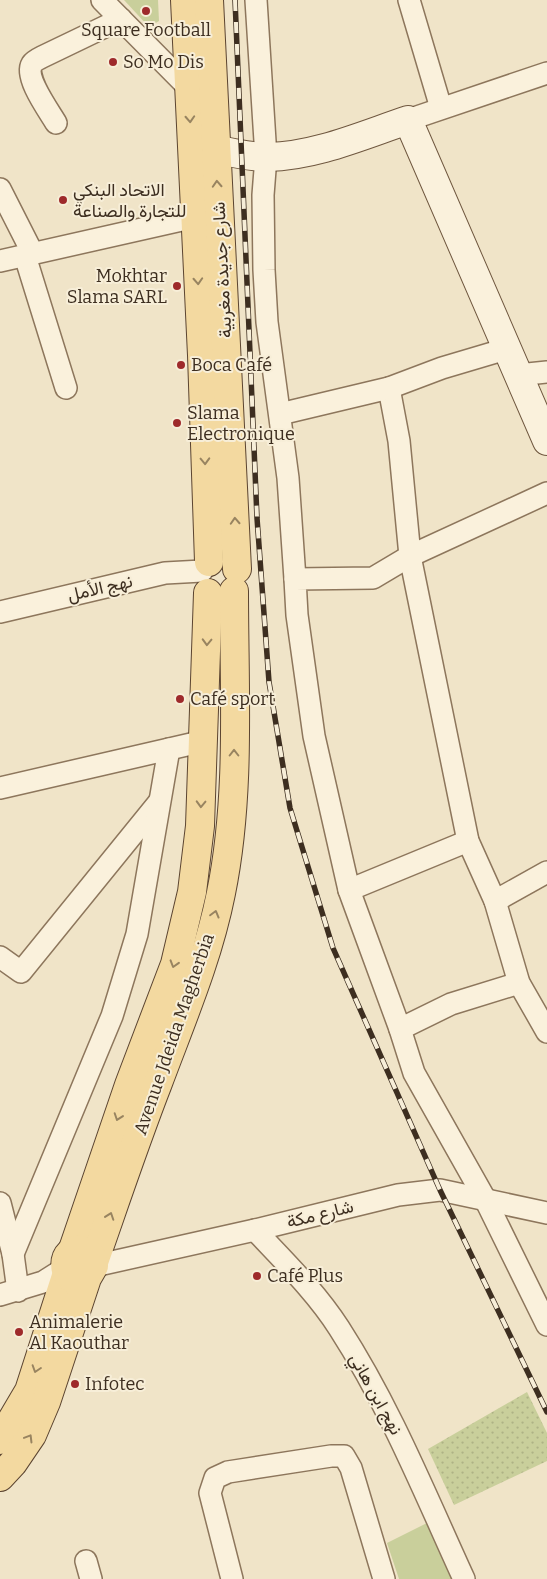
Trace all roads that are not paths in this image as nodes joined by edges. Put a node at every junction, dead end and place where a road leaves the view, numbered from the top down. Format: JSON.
{"nodes":[{"id":1,"x":102,"y":0,"type":"edge"},
{"id":2,"x":185,"y":0,"type":"edge"},
{"id":3,"x":209,"y":0,"type":"edge"},
{"id":4,"x":256,"y":0,"type":"edge"},
{"id":5,"x":408,"y":0,"type":"edge"},
{"id":6,"x":121,"y":19,"type":"junction"},
{"id":7,"x":546,"y":77,"type":"edge"},
{"id":8,"x":189,"y":88,"type":"junction"},
{"id":9,"x":441,"y":108,"type":"junction"},
{"id":10,"x":408,"y":120,"type":"junction"},
{"id":11,"x":56,"y":123,"type":"dead end"},
{"id":12,"x":215,"y":149,"type":"junction"},
{"id":13,"x":266,"y":157,"type":"junction"},
{"id":14,"x":0,"y":189,"type":"edge"},
{"id":15,"x":195,"y":217,"type":"junction"},
{"id":16,"x":29,"y":255,"type":"junction"},
{"id":17,"x":0,"y":261,"type":"edge"},
{"id":18,"x":506,"y":349,"type":"junction"},
{"id":19,"x":547,"y":372,"type":"edge"},
{"id":20,"x":518,"y":375,"type":"junction"},
{"id":21,"x":66,"y":388,"type":"dead end"},
{"id":22,"x":389,"y":388,"type":"junction"},
{"id":23,"x":280,"y":414,"type":"junction"},
{"id":24,"x":547,"y":440,"type":"edge"},
{"id":25,"x":547,"y":493,"type":"edge"},
{"id":26,"x":410,"y":556,"type":"junction"},
{"id":27,"x":218,"y":577,"type":"junction"},
{"id":28,"x":295,"y":579,"type":"junction"},
{"id":29,"x":0,"y":612,"type":"edge"},
{"id":30,"x":204,"y":741,"type":"junction"},
{"id":31,"x":169,"y":749,"type":"junction"},
{"id":32,"x":0,"y":788,"type":"edge"},
{"id":33,"x":160,"y":800,"type":"junction"},
{"id":34,"x":468,"y":841,"type":"junction"},
{"id":35,"x":547,"y":872,"type":"edge"},
{"id":36,"x":349,"y":890,"type":"junction"},
{"id":37,"x":495,"y":901,"type":"junction"},
{"id":38,"x":0,"y":957,"type":"edge"},
{"id":39,"x":519,"y":983,"type":"junction"},
{"id":40,"x":400,"y":1029,"type":"junction"},
{"id":41,"x":547,"y":1032,"type":"edge"},
{"id":42,"x":485,"y":1199,"type":"junction"},
{"id":43,"x":0,"y":1203,"type":"edge"},
{"id":44,"x":547,"y":1213,"type":"edge"},
{"id":45,"x":255,"y":1230,"type":"junction"},
{"id":46,"x":13,"y":1254,"type":"junction"},
{"id":47,"x":80,"y":1266,"type":"junction"},
{"id":48,"x":9,"y":1293,"type":"edge"},
{"id":49,"x":547,"y":1324,"type":"edge"},
{"id":50,"x":0,"y":1440,"type":"edge"},
{"id":51,"x":0,"y":1477,"type":"edge"},
{"id":52,"x":232,"y":1579,"type":"edge"},
{"id":53,"x":384,"y":1579,"type":"edge"},
{"id":54,"x":464,"y":1579,"type":"edge"}],
"edges":[{"from":1,"to":6,"type":"street"},
{"from":2,"to":8,"type":"main road","name":"شارع جديدة مغربية"},
{"from":3,"to":12,"type":"main road","name":"شارع جديدة مغربية"},
{"from":4,"to":13,"type":"street"},
{"from":5,"to":9,"type":"street"},
{"from":6,"to":8,"type":"street"},
{"from":6,"to":11,"type":"street"},
{"from":7,"to":9,"type":"street"},
{"from":8,"to":15,"type":"main road","name":"شارع جديدة مغربية","one_way":true},
{"from":9,"to":10,"type":"street"},
{"from":10,"to":13,"type":"main road"},
{"from":10,"to":18,"type":"main road"},
{"from":12,"to":13,"type":"main road"},
{"from":27,"to":12,"type":"main road","name":"شارع جديدة مغربية","one_way":true},
{"from":13,"to":23,"type":"street"},
{"from":14,"to":16,"type":"street"},
{"from":15,"to":16,"type":"street"},
{"from":15,"to":27,"type":"main road","name":"شارع جديدة مغربية","one_way":true},
{"from":16,"to":17,"type":"street"},
{"from":16,"to":21,"type":"street"},
{"from":18,"to":20,"type":"main road"},
{"from":18,"to":22,"type":"street"},
{"from":19,"to":20,"type":"street"},
{"from":20,"to":24,"type":"main road"},
{"from":22,"to":23,"type":"street"},
{"from":22,"to":26,"type":"street"},
{"from":23,"to":28,"type":"street"},
{"from":25,"to":26,"type":"street"},
{"from":26,"to":28,"type":"street"},
{"from":26,"to":34,"type":"street"},
{"from":27,"to":29,"type":"street","name":"نهج الأمل"},
{"from":27,"to":30,"type":"main road","name":"Avenue Jdeida Magherbia","one_way":true},
{"from":47,"to":27,"type":"main road","name":"Avenue Jdeida Magherbia","one_way":true},
{"from":28,"to":36,"type":"street"},
{"from":30,"to":31,"type":"street"},
{"from":30,"to":47,"type":"main road","name":"Avenue Jdeida Magherbia","one_way":true},
{"from":31,"to":32,"type":"street"},
{"from":31,"to":33,"type":"street"},
{"from":33,"to":38,"type":"street"},
{"from":33,"to":46,"type":"street"},
{"from":34,"to":36,"type":"street"},
{"from":34,"to":37,"type":"street"},
{"from":35,"to":37,"type":"street"},
{"from":36,"to":40,"type":"street"},
{"from":37,"to":39,"type":"street"},
{"from":39,"to":40,"type":"street"},
{"from":39,"to":41,"type":"street"},
{"from":40,"to":42,"type":"street"},
{"from":42,"to":44,"type":"street","name":"شارع مكة"},
{"from":42,"to":45,"type":"street","name":"شارع مكة"},
{"from":42,"to":49,"type":"street"},
{"from":43,"to":46,"type":"street"},
{"from":45,"to":47,"type":"street","name":"شارع مكة"},
{"from":45,"to":54,"type":"street","name":"نهج ابن هاني"},
{"from":46,"to":48,"type":"street"},
{"from":47,"to":48,"type":"street","name":"شارع مكة"},
{"from":47,"to":50,"type":"main road","name":"Avenue Jdeida Magherbia","one_way":true},
{"from":51,"to":47,"type":"main road","name":"Avenue Jdeida Magherbia","one_way":true},
{"from":52,"to":53,"type":"street"}]}
